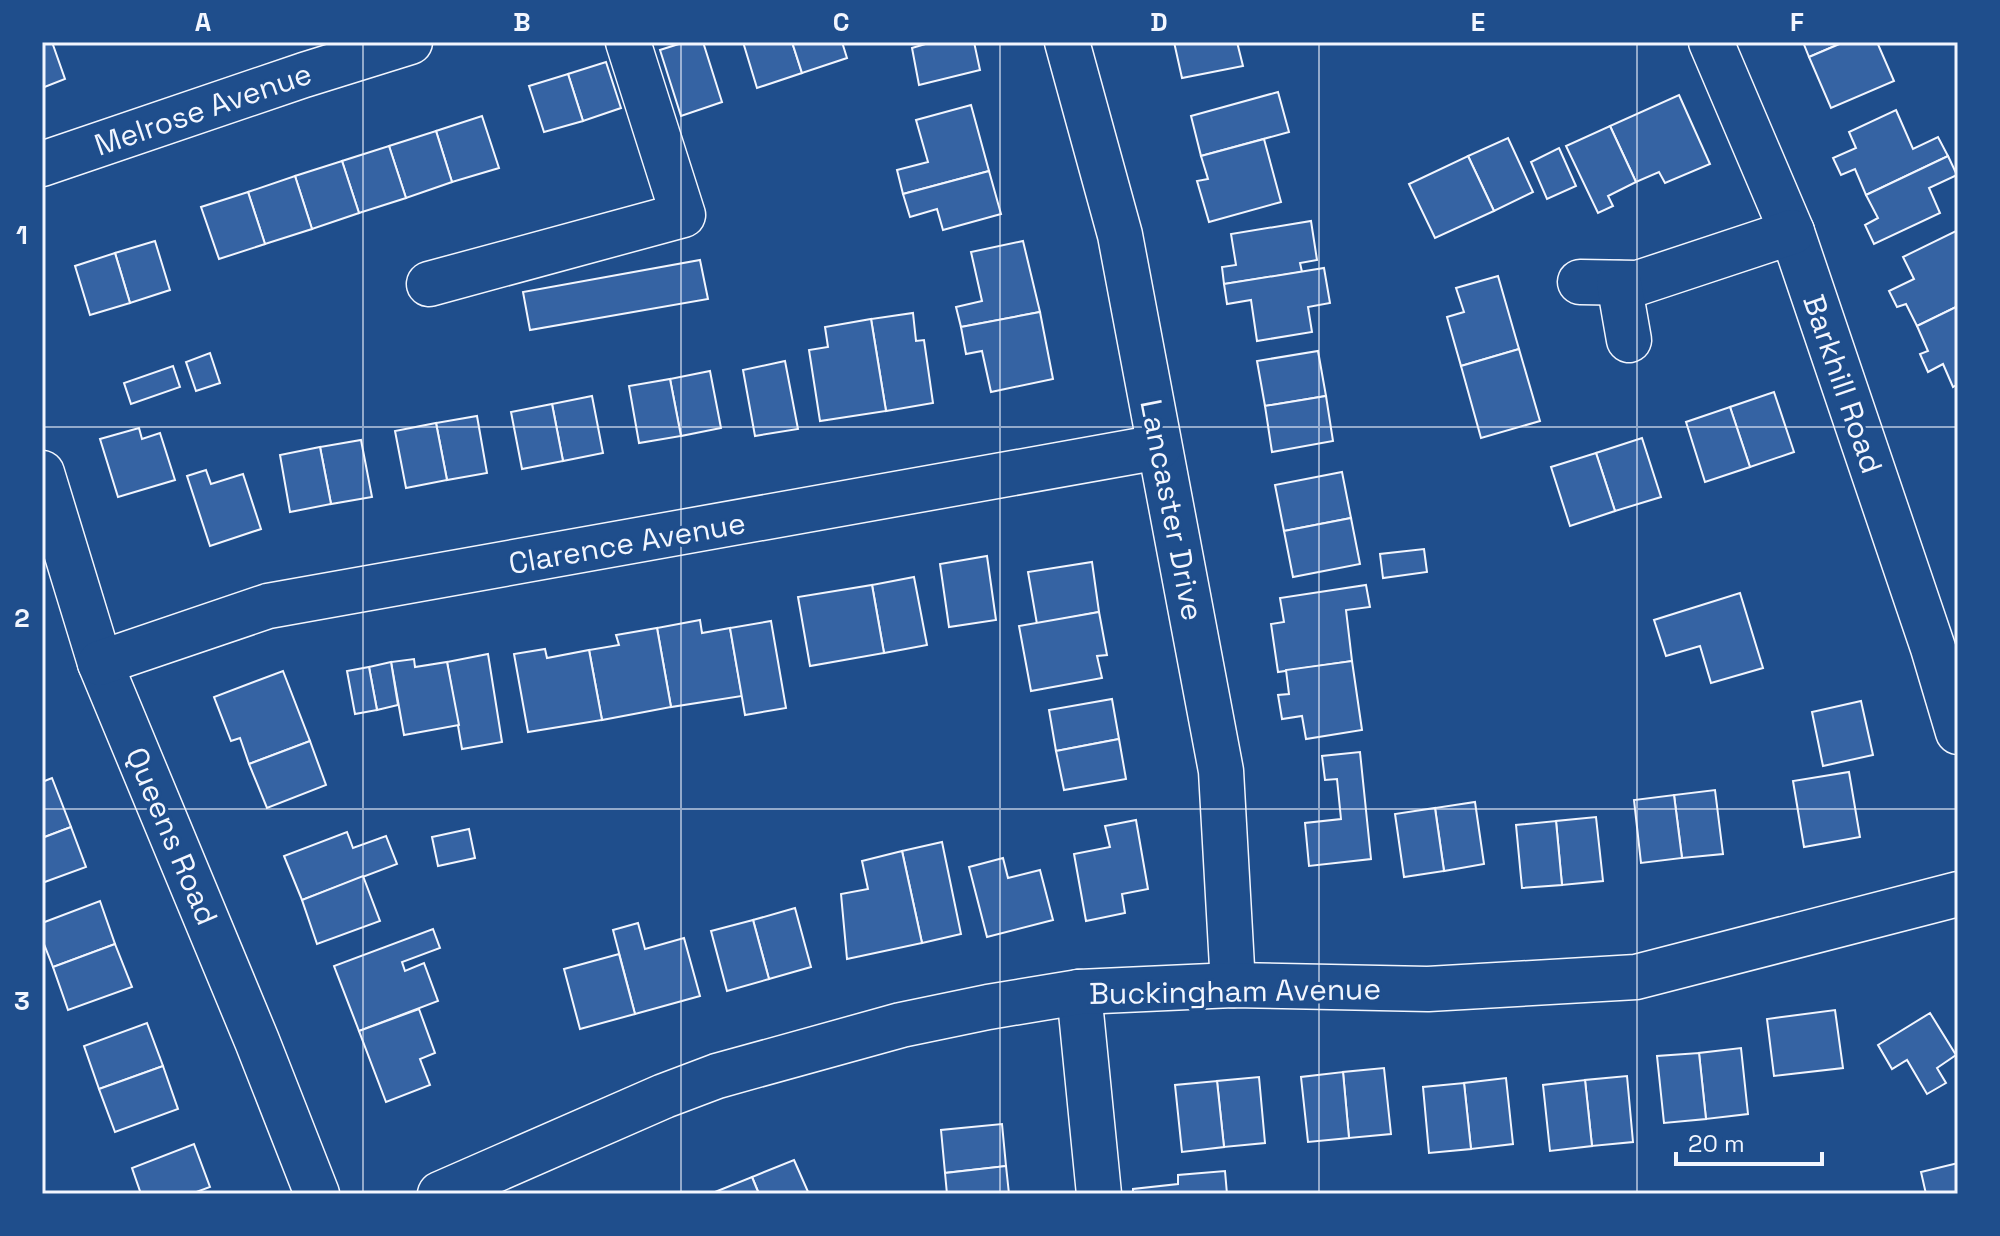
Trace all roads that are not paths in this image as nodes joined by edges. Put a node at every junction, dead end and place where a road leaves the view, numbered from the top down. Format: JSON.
{"nodes":[{"id":1,"x":410,"y":42,"type":"edge"},
{"id":2,"x":628,"y":42,"type":"edge"},
{"id":3,"x":1067,"y":42,"type":"edge"},
{"id":4,"x":1711,"y":42,"type":"edge"},
{"id":5,"x":298,"y":58,"type":"edge"},
{"id":6,"x":42,"y":164,"type":"edge"},
{"id":7,"x":1792,"y":232,"type":"junction"},
{"id":8,"x":429,"y":284,"type":"dead end"},
{"id":9,"x":1629,"y":340,"type":"dead end"},
{"id":10,"x":1159,"y":447,"type":"junction"},
{"id":11,"x":42,"y":473,"type":"edge"},
{"id":12,"x":1946,"y":643,"type":"edge"},
{"id":13,"x":100,"y":663,"type":"junction"},
{"id":14,"x":1958,"y":732,"type":"edge"},
{"id":15,"x":1958,"y":894,"type":"edge"},
{"id":16,"x":1233,"y":985,"type":"junction"},
{"id":17,"x":1079,"y":992,"type":"junction"},
{"id":18,"x":317,"y":1194,"type":"edge"},
{"id":19,"x":441,"y":1194,"type":"edge"},
{"id":20,"x":1099,"y":1194,"type":"edge"}],
"edges":[{"from":1,"to":5,"type":"street","name":"Melrose Avenue"},
{"from":2,"to":8,"type":"street"},
{"from":3,"to":10,"type":"street","name":"Lancaster Drive"},
{"from":4,"to":7,"type":"street","name":"Barkhill Road"},
{"from":5,"to":6,"type":"street","name":"Melrose Avenue"},
{"from":7,"to":9,"type":"street"},
{"from":7,"to":12,"type":"street","name":"Barkhill Road"},
{"from":10,"to":13,"type":"street","name":"Clarence Avenue"},
{"from":10,"to":16,"type":"street","name":"Lancaster Drive"},
{"from":11,"to":13,"type":"street","name":"Queens Road"},
{"from":12,"to":14,"type":"street","name":"Barkhill Road"},
{"from":13,"to":18,"type":"street","name":"Queens Road"},
{"from":15,"to":16,"type":"street","name":"Buckingham Avenue"},
{"from":16,"to":17,"type":"street","name":"Buckingham Avenue"},
{"from":17,"to":19,"type":"street","name":"Buckingham Avenue"},
{"from":17,"to":20,"type":"street"}]}
